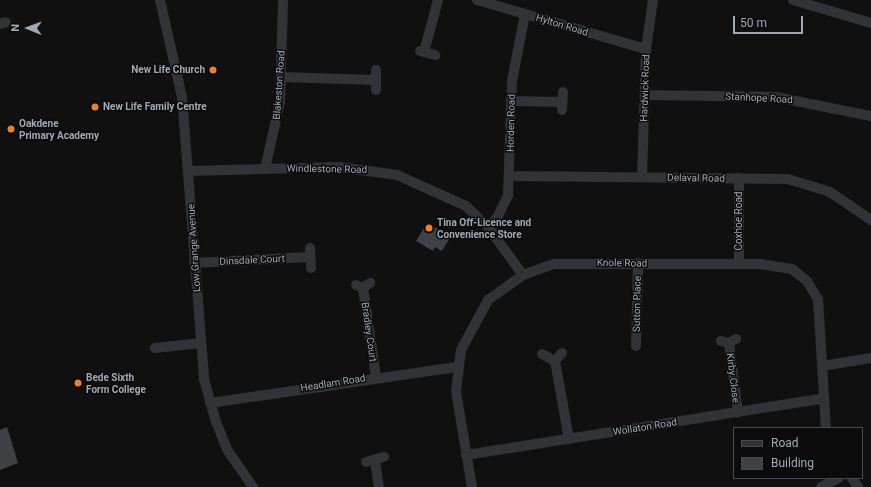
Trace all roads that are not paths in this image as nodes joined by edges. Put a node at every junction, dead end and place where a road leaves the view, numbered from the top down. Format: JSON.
{"nodes":[{"id":1,"x":160,"y":0,"type":"edge"},
{"id":2,"x":283,"y":0,"type":"edge"},
{"id":3,"x":438,"y":0,"type":"edge"},
{"id":4,"x":478,"y":0,"type":"edge"},
{"id":5,"x":653,"y":0,"type":"edge"},
{"id":6,"x":793,"y":0,"type":"edge"},
{"id":7,"x":526,"y":14,"type":"junction"},
{"id":8,"x":871,"y":23,"type":"edge"},
{"id":9,"x":646,"y":48,"type":"junction"},
{"id":10,"x":435,"y":55,"type":"dead end"},
{"id":11,"x":376,"y":70,"type":"dead end"},
{"id":12,"x":281,"y":77,"type":"junction"},
{"id":13,"x":644,"y":94,"type":"junction"},
{"id":14,"x":511,"y":101,"type":"junction"},
{"id":15,"x":562,"y":101,"type":"dead end"},
{"id":16,"x":871,"y":116,"type":"edge"},
{"id":17,"x":265,"y":169,"type":"junction"},
{"id":18,"x":188,"y":171,"type":"junction"},
{"id":19,"x":510,"y":176,"type":"junction"},
{"id":20,"x":642,"y":177,"type":"junction"},
{"id":21,"x":739,"y":178,"type":"junction"},
{"id":22,"x":870,"y":217,"type":"edge"},
{"id":23,"x":488,"y":227,"type":"junction"},
{"id":24,"x":638,"y":263,"type":"junction"},
{"id":25,"x":194,"y":264,"type":"junction"},
{"id":26,"x":739,"y":264,"type":"junction"},
{"id":27,"x":311,"y":268,"type":"dead end"},
{"id":28,"x":523,"y":275,"type":"junction"},
{"id":29,"x":363,"y":286,"type":"dead end"},
{"id":30,"x":729,"y":341,"type":"dead end"},
{"id":31,"x":201,"y":343,"type":"junction"},
{"id":32,"x":636,"y":346,"type":"dead end"},
{"id":33,"x":154,"y":348,"type":"dead end"},
{"id":34,"x":542,"y":354,"type":"dead end"},
{"id":35,"x":871,"y":358,"type":"edge"},
{"id":36,"x":822,"y":366,"type":"junction"},
{"id":37,"x":458,"y":367,"type":"junction"},
{"id":38,"x":376,"y":377,"type":"junction"},
{"id":39,"x":824,"y":398,"type":"junction"},
{"id":40,"x":210,"y":403,"type":"junction"},
{"id":41,"x":738,"y":412,"type":"junction"},
{"id":42,"x":826,"y":427,"type":"edge"},
{"id":43,"x":569,"y":439,"type":"junction"},
{"id":44,"x":466,"y":455,"type":"junction"},
{"id":45,"x":375,"y":460,"type":"dead end"},
{"id":46,"x":837,"y":479,"type":"edge"},
{"id":47,"x":253,"y":487,"type":"edge"},
{"id":48,"x":380,"y":487,"type":"edge"},
{"id":49,"x":472,"y":487,"type":"edge"},
{"id":50,"x":821,"y":487,"type":"edge"}],
"edges":[{"from":1,"to":18,"type":"street","name":"Low Grange Avenue"},
{"from":2,"to":12,"type":"street","name":"Blakeston Road"},
{"from":3,"to":10,"type":"street"},
{"from":4,"to":7,"type":"street","name":"Hylton Road"},
{"from":5,"to":9,"type":"street","name":"Hardwick Road"},
{"from":6,"to":8,"type":"street"},
{"from":7,"to":9,"type":"street","name":"Hylton Road"},
{"from":7,"to":14,"type":"street","name":"Horden Road"},
{"from":9,"to":13,"type":"street","name":"Hardwick Road"},
{"from":11,"to":12,"type":"street"},
{"from":12,"to":17,"type":"street","name":"Blakeston Road"},
{"from":13,"to":16,"type":"street","name":"Stanhope Road"},
{"from":13,"to":20,"type":"street","name":"Hardwick Road"},
{"from":14,"to":15,"type":"street"},
{"from":14,"to":19,"type":"street","name":"Horden Road"},
{"from":17,"to":18,"type":"street","name":"Windlestone Road"},
{"from":17,"to":23,"type":"street","name":"Windlestone Road"},
{"from":18,"to":25,"type":"street","name":"Low Grange Avenue"},
{"from":19,"to":20,"type":"street","name":"Delaval Road"},
{"from":19,"to":23,"type":"street","name":"Horden Road"},
{"from":20,"to":21,"type":"street","name":"Delaval Road"},
{"from":21,"to":22,"type":"street","name":"Delaval Road"},
{"from":21,"to":26,"type":"street","name":"Coxhoe Road"},
{"from":23,"to":28,"type":"street","name":"Windlestone Road"},
{"from":24,"to":26,"type":"street","name":"Knole Road"},
{"from":24,"to":28,"type":"street","name":"Knole Road"},
{"from":24,"to":32,"type":"street","name":"Sutton Place"},
{"from":25,"to":27,"type":"street","name":"Dinsdale Court"},
{"from":25,"to":31,"type":"street","name":"Low Grange Avenue"},
{"from":26,"to":36,"type":"street","name":"Knole Road"},
{"from":28,"to":37,"type":"street","name":"Knole Road"},
{"from":29,"to":38,"type":"street","name":"Bradley Court"},
{"from":30,"to":41,"type":"street","name":"Kirby Close"},
{"from":31,"to":33,"type":"street"},
{"from":31,"to":40,"type":"street","name":"Low Grange Avenue"},
{"from":34,"to":43,"type":"street"},
{"from":35,"to":36,"type":"street"},
{"from":36,"to":39,"type":"street","name":"Knole Road"},
{"from":37,"to":38,"type":"street","name":"Headlam Road"},
{"from":37,"to":44,"type":"street","name":"Knole Road"},
{"from":38,"to":40,"type":"street","name":"Headlam Road"},
{"from":39,"to":41,"type":"street","name":"Wollaton Road"},
{"from":39,"to":42,"type":"street","name":"Knole Road"},
{"from":40,"to":47,"type":"street","name":"Low Grange Avenue"},
{"from":41,"to":43,"type":"street","name":"Wollaton Road"},
{"from":43,"to":44,"type":"street","name":"Wollaton Road"},
{"from":44,"to":49,"type":"street","name":"Knole Road"},
{"from":45,"to":48,"type":"street"},
{"from":46,"to":50,"type":"street"}]}
